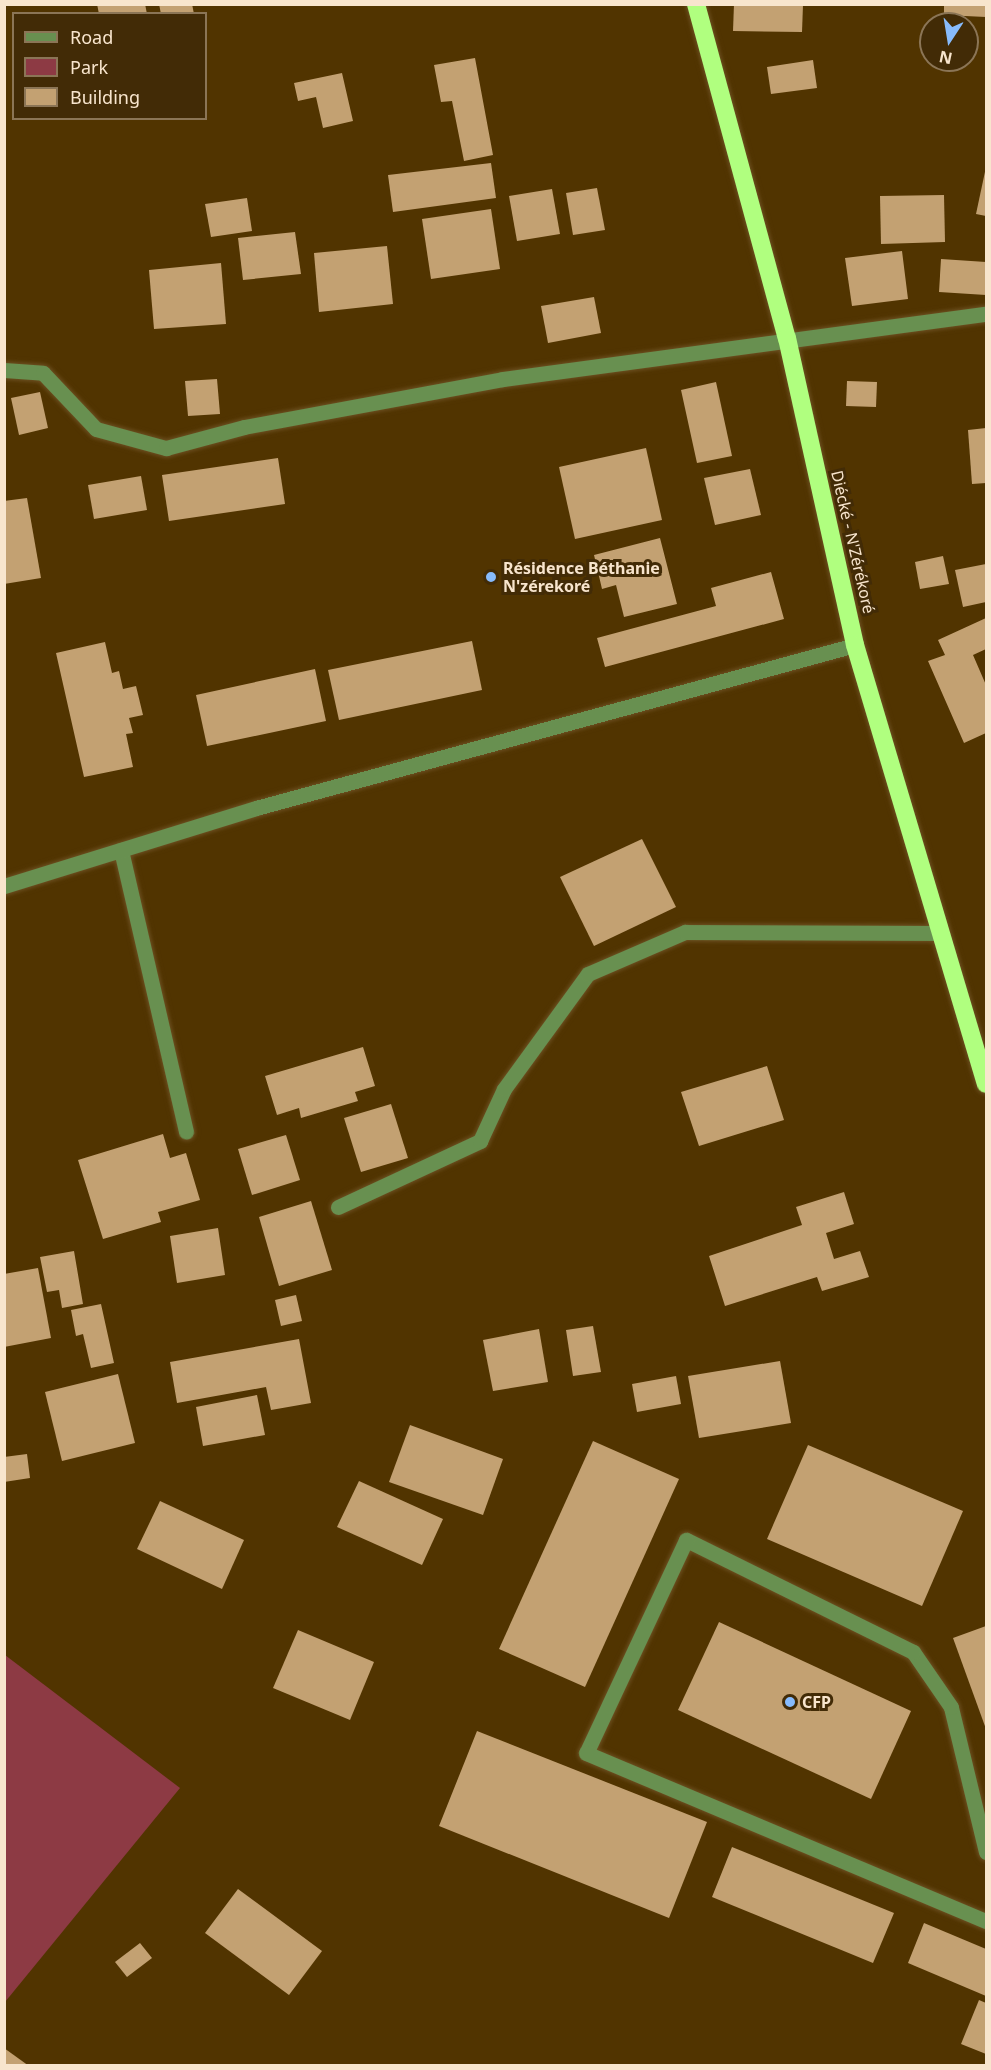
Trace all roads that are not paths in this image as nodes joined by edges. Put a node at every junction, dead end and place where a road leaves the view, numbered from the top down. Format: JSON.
{"nodes":[{"id":1,"x":696,"y":4,"type":"edge"},
{"id":2,"x":987,"y":314,"type":"edge"},
{"id":3,"x":787,"y":338,"type":"junction"},
{"id":4,"x":4,"y":369,"type":"edge"},
{"id":5,"x":855,"y":645,"type":"junction"},
{"id":6,"x":121,"y":850,"type":"junction"},
{"id":7,"x":4,"y":886,"type":"edge"},
{"id":8,"x":939,"y":933,"type":"junction"},
{"id":9,"x":987,"y":1084,"type":"edge"},
{"id":10,"x":186,"y":1132,"type":"dead end"},
{"id":11,"x":338,"y":1208,"type":"dead end"},
{"id":12,"x":987,"y":1852,"type":"edge"},
{"id":13,"x":987,"y":1921,"type":"edge"}],
"edges":[{"from":1,"to":3,"type":"highway","name":"Diécké - N'Zérékoré"},
{"from":2,"to":3,"type":"street"},
{"from":3,"to":4,"type":"street"},
{"from":3,"to":5,"type":"highway","name":"Diécké - N'Zérékoré"},
{"from":5,"to":6,"type":"street"},
{"from":5,"to":8,"type":"highway","name":"Diécké - N'Zérékoré"},
{"from":6,"to":7,"type":"street"},
{"from":6,"to":10,"type":"street"},
{"from":8,"to":9,"type":"highway","name":"Diécké - N'Zérékoré"},
{"from":8,"to":11,"type":"street"},
{"from":12,"to":13,"type":"street"}]}
